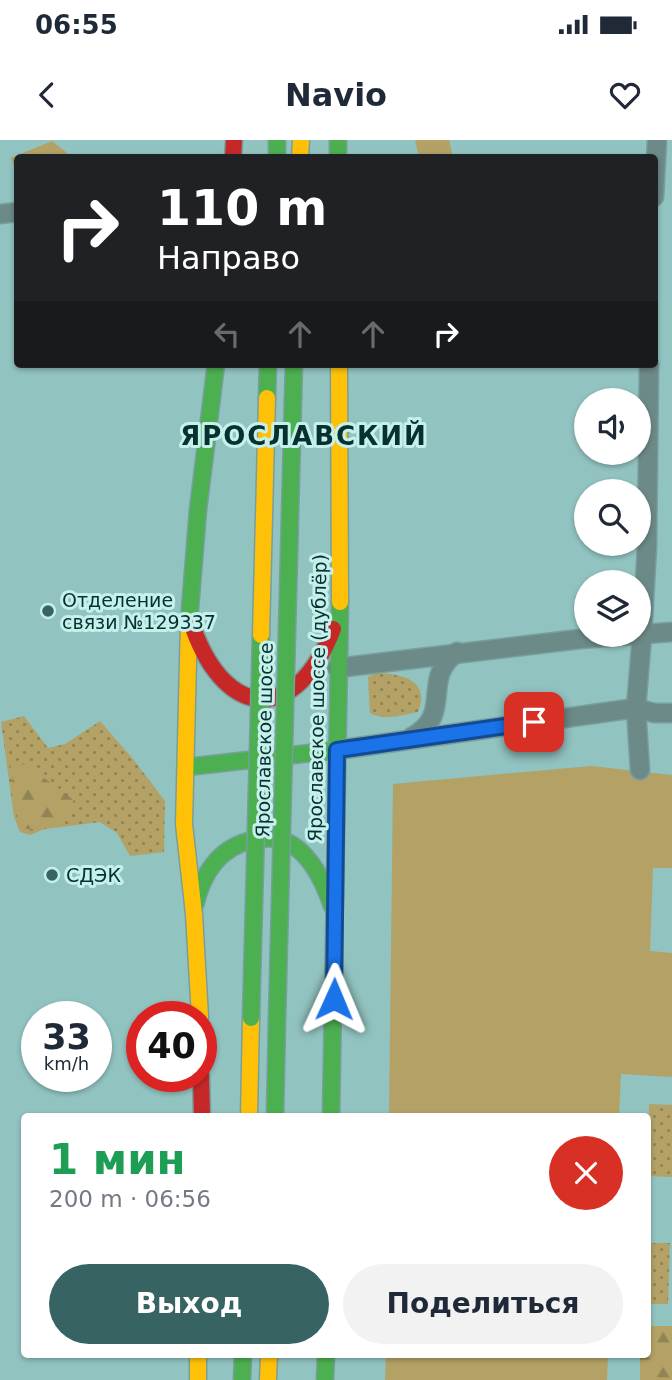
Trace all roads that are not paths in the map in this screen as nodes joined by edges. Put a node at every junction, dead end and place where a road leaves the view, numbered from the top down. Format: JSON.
{"nodes":[{"id":1,"x":216,"y":368,"type":"edge"},
{"id":2,"x":268,"y":368,"type":"edge"},
{"id":3,"x":294,"y":368,"type":"edge"},
{"id":4,"x":339,"y":368,"type":"edge"},
{"id":5,"x":649,"y":368,"type":"edge"},
{"id":6,"x":645,"y":570,"type":"edge"},
{"id":7,"x":340,"y":611,"type":"junction"},
{"id":8,"x":189,"y":617,"type":"junction"},
{"id":9,"x":672,"y":632,"type":"edge"},
{"id":10,"x":651,"y":635,"type":"edge"},
{"id":11,"x":574,"y":640,"type":"edge"},
{"id":12,"x":641,"y":647,"type":"edge"},
{"id":13,"x":457,"y":652,"type":"junction"},
{"id":14,"x":337,"y":668,"type":"junction"},
{"id":15,"x":636,"y":708,"type":"junction"},
{"id":16,"x":672,"y":713,"type":"edge"},
{"id":17,"x":406,"y":740,"type":"junction"},
{"id":18,"x":337,"y":750,"type":"junction"},
{"id":19,"x":187,"y":767,"type":"junction"},
{"id":20,"x":640,"y":770,"type":"dead end"},
{"id":21,"x":194,"y":914,"type":"junction"},
{"id":22,"x":335,"y":920,"type":"junction"},
{"id":23,"x":199,"y":1001,"type":"edge"},
{"id":24,"x":201,"y":1092,"type":"edge"},
{"id":25,"x":202,"y":1113,"type":"edge"},
{"id":26,"x":249,"y":1113,"type":"edge"},
{"id":27,"x":275,"y":1113,"type":"edge"},
{"id":28,"x":331,"y":1113,"type":"edge"},
{"id":29,"x":198,"y":1358,"type":"edge"},
{"id":30,"x":243,"y":1358,"type":"edge"},
{"id":31,"x":269,"y":1358,"type":"edge"},
{"id":32,"x":326,"y":1358,"type":"edge"},
{"id":33,"x":198,"y":1380,"type":"edge"},
{"id":34,"x":242,"y":1380,"type":"edge"},
{"id":35,"x":268,"y":1380,"type":"edge"},
{"id":36,"x":326,"y":1380,"type":"edge"}],
"edges":[{"from":1,"to":8,"type":"street"},
{"from":2,"to":26,"type":"street","name":"Ярославское шоссе","bridge":true},
{"from":3,"to":27,"type":"street","name":"Ярославское шоссе","bridge":true},
{"from":4,"to":7,"type":"street","name":"Ярославское шоссе (дублёр)"},
{"from":5,"to":6,"type":"street"},
{"from":7,"to":8,"type":"street"},
{"from":7,"to":14,"type":"street","name":"Ярославское шоссе (дублёр)"},
{"from":8,"to":19,"type":"street"},
{"from":9,"to":10,"type":"street"},
{"from":11,"to":13,"type":"street"},
{"from":12,"to":15,"type":"street"},
{"from":13,"to":14,"type":"street"},
{"from":13,"to":17,"type":"street"},
{"from":14,"to":18,"type":"street","name":"Ярославское шоссе (дублёр)"},
{"from":15,"to":16,"type":"street"},
{"from":15,"to":17,"type":"street"},
{"from":15,"to":20,"type":"street"},
{"from":17,"to":18,"type":"street"},
{"from":18,"to":19,"type":"street"},
{"from":18,"to":22,"type":"street","name":"Ярославское шоссе (дублёр)"},
{"from":19,"to":21,"type":"street"},
{"from":21,"to":22,"type":"street"},
{"from":21,"to":23,"type":"street"},
{"from":22,"to":28,"type":"street","name":"Ярославское шоссе (дублёр)"},
{"from":24,"to":25,"type":"street"},
{"from":29,"to":33,"type":"street"},
{"from":30,"to":34,"type":"street"},
{"from":31,"to":35,"type":"street"},
{"from":32,"to":36,"type":"street"}]}
